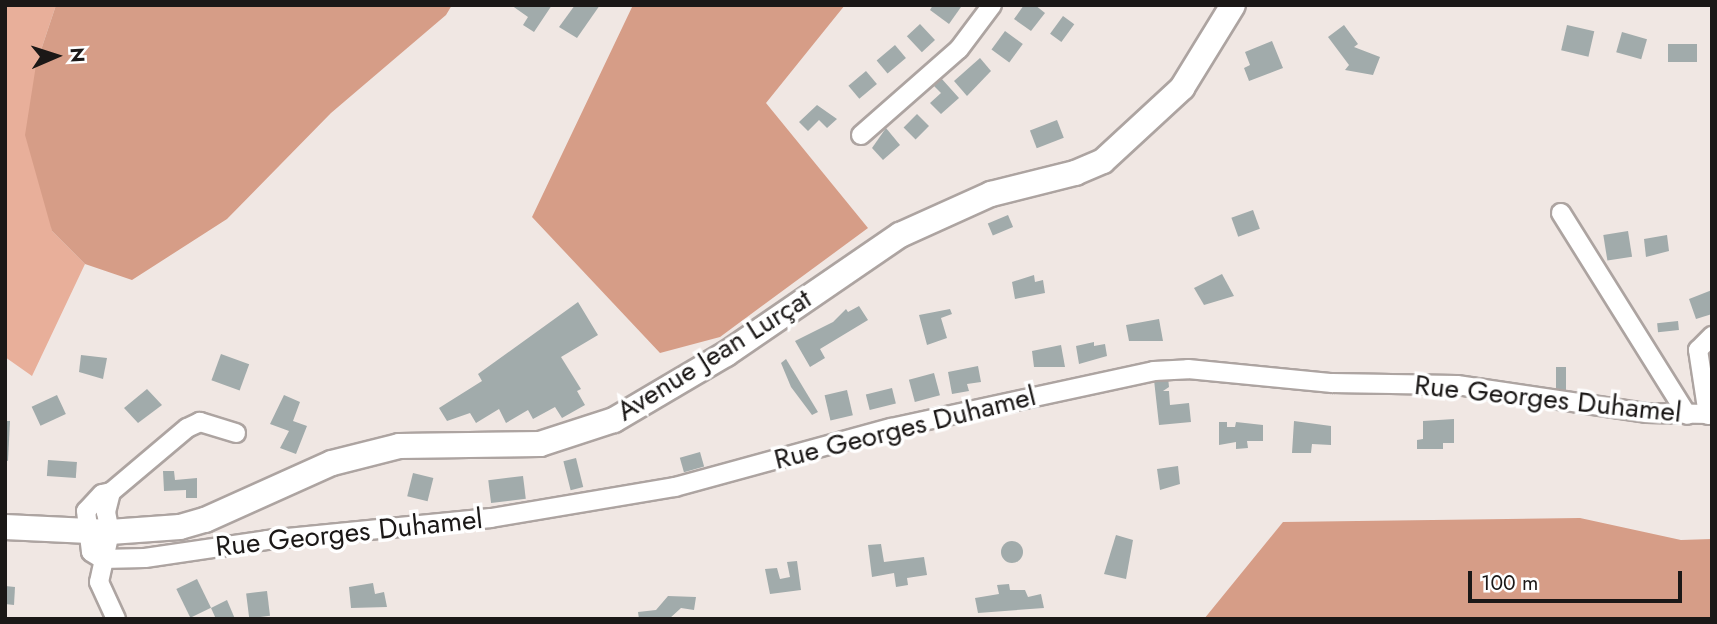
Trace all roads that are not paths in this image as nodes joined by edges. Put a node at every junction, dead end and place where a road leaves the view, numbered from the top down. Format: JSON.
{"nodes":[{"id":1,"x":992,"y":5,"type":"edge"},
{"id":2,"x":1233,"y":5,"type":"edge"},
{"id":3,"x":862,"y":135,"type":"dead end"},
{"id":4,"x":1562,"y":213,"type":"dead end"},
{"id":5,"x":1712,"y":336,"type":"edge"},
{"id":6,"x":1687,"y":415,"type":"junction"},
{"id":7,"x":1710,"y":415,"type":"edge"},
{"id":8,"x":236,"y":433,"type":"dead end"},
{"id":9,"x":5,"y":527,"type":"edge"},
{"id":10,"x":99,"y":531,"type":"junction"},
{"id":11,"x":102,"y":559,"type":"junction"},
{"id":12,"x":116,"y":619,"type":"edge"}],
"edges":[{"from":1,"to":3,"type":"street"},
{"from":2,"to":10,"type":"main road","name":"Avenue Jean Lurçat"},
{"from":4,"to":6,"type":"street"},
{"from":5,"to":7,"type":"street"},
{"from":6,"to":7,"type":"street","name":"Rue Georges Duhamel"},
{"from":6,"to":11,"type":"street","name":"Rue Georges Duhamel"},
{"from":8,"to":10,"type":"street"},
{"from":9,"to":10,"type":"main road","name":"Avenue Jean Lurçat"},
{"from":10,"to":11,"type":"street"},
{"from":11,"to":12,"type":"street"}]}
